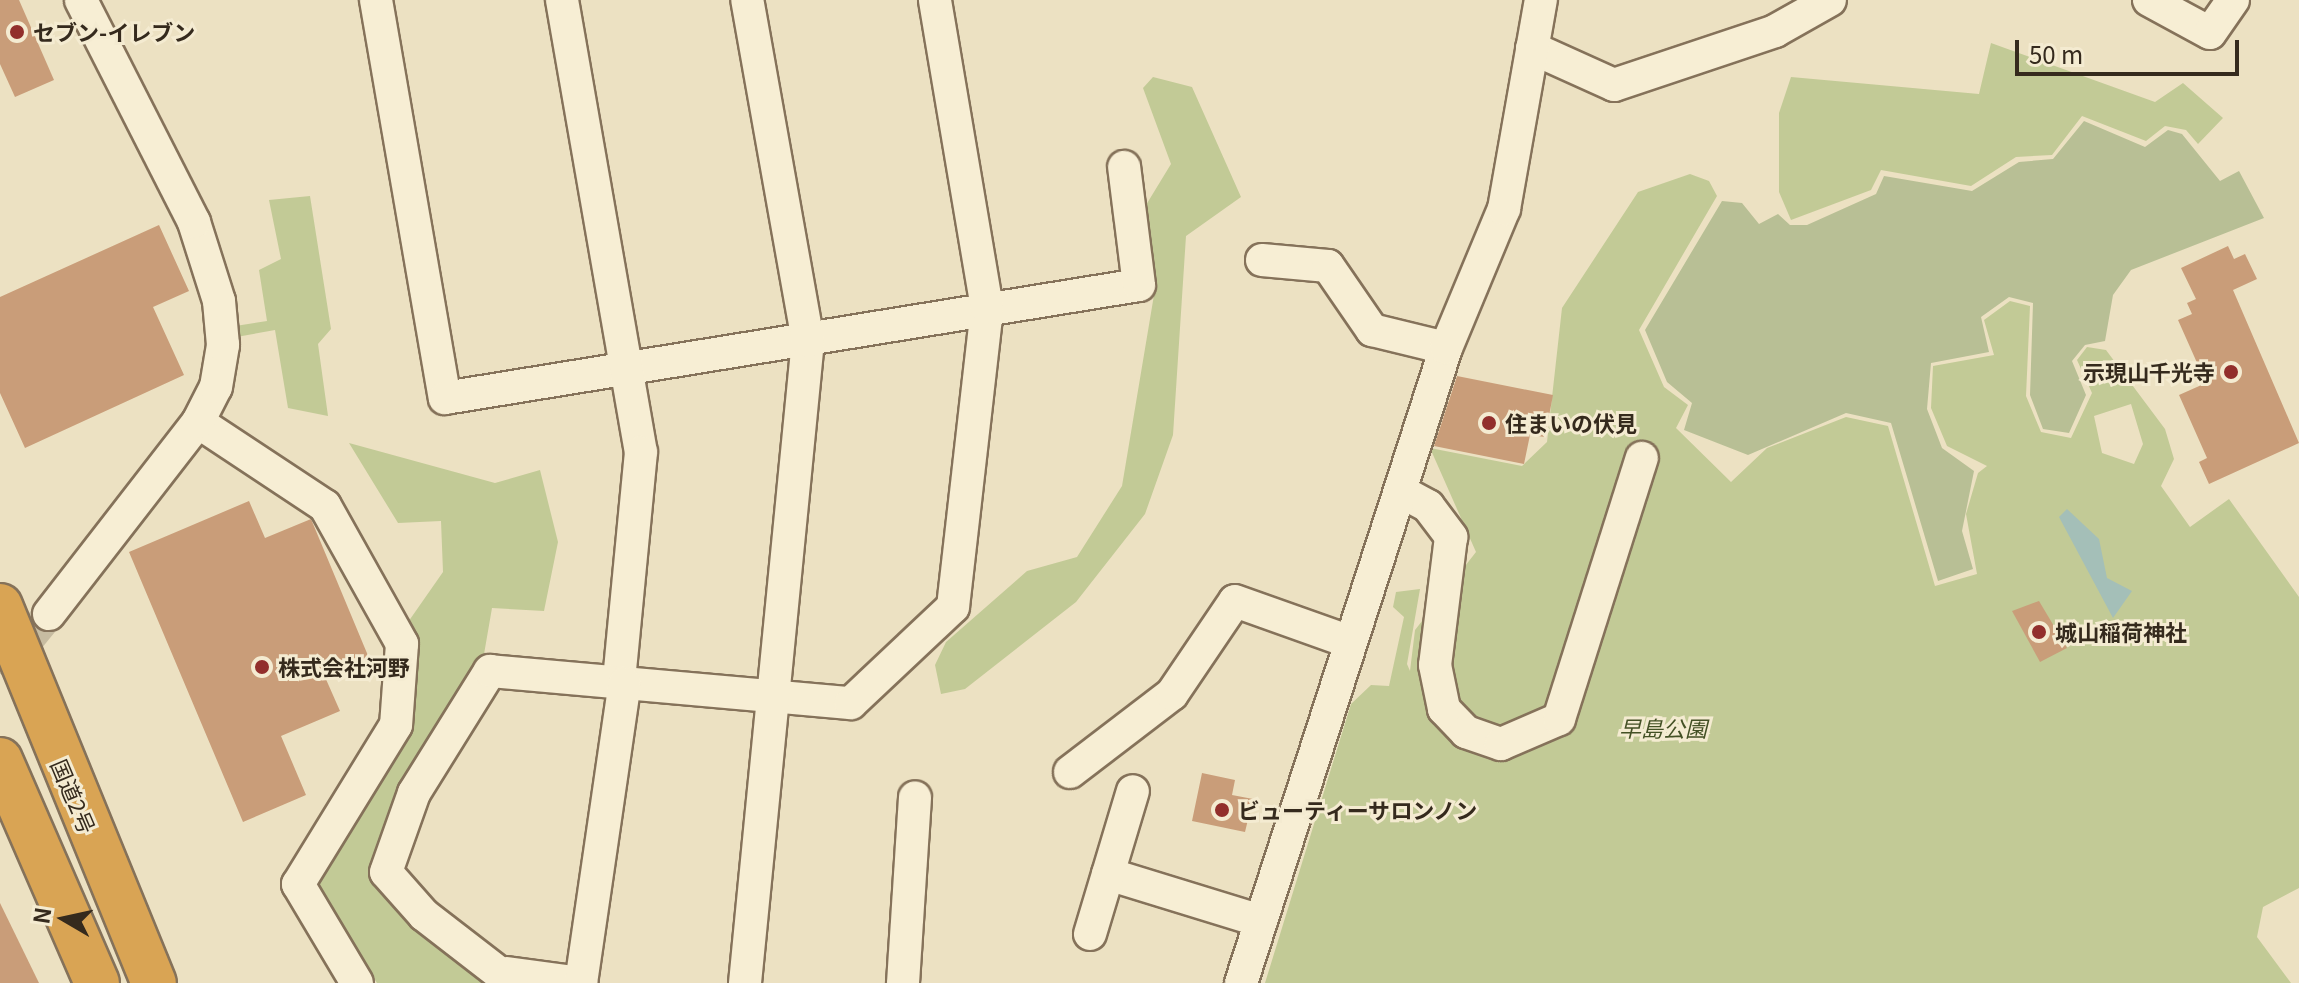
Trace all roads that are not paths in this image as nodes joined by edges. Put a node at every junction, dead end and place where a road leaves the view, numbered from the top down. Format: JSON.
{"nodes":[{"id":1,"x":81,"y":0,"type":"edge"},
{"id":2,"x":376,"y":0,"type":"edge"},
{"id":3,"x":562,"y":0,"type":"edge"},
{"id":4,"x":747,"y":0,"type":"edge"},
{"id":5,"x":935,"y":0,"type":"edge"},
{"id":6,"x":1541,"y":0,"type":"edge"},
{"id":7,"x":1830,"y":0,"type":"edge"},
{"id":8,"x":2149,"y":0,"type":"edge"},
{"id":9,"x":2233,"y":0,"type":"edge"},
{"id":10,"x":1532,"y":48,"type":"junction"},
{"id":11,"x":1124,"y":167,"type":"dead end"},
{"id":12,"x":1262,"y":260,"type":"dead end"},
{"id":13,"x":987,"y":308,"type":"junction"},
{"id":14,"x":808,"y":341,"type":"junction"},
{"id":15,"x":1446,"y":348,"type":"junction"},
{"id":16,"x":627,"y":371,"type":"junction"},
{"id":17,"x":198,"y":422,"type":"junction"},
{"id":18,"x":1642,"y":458,"type":"dead end"},
{"id":19,"x":1400,"y":491,"type":"junction"},
{"id":20,"x":0,"y":606,"type":"edge"},
{"id":21,"x":49,"y":614,"type":"tunnel mouth"},
{"id":22,"x":1350,"y":642,"type":"junction"},
{"id":23,"x":622,"y":683,"type":"junction"},
{"id":24,"x":768,"y":696,"type":"junction"},
{"id":25,"x":0,"y":760,"type":"edge"},
{"id":26,"x":1070,"y":772,"type":"dead end"},
{"id":27,"x":1133,"y":791,"type":"dead end"},
{"id":28,"x":915,"y":797,"type":"dead end"},
{"id":29,"x":1108,"y":874,"type":"junction"},
{"id":30,"x":1261,"y":921,"type":"junction"},
{"id":31,"x":1090,"y":934,"type":"dead end"},
{"id":32,"x":510,"y":978,"type":"edge"},
{"id":33,"x":97,"y":983,"type":"edge"},
{"id":34,"x":154,"y":983,"type":"edge"},
{"id":35,"x":357,"y":983,"type":"edge"},
{"id":36,"x":581,"y":983,"type":"edge"},
{"id":37,"x":745,"y":983,"type":"edge"},
{"id":38,"x":903,"y":983,"type":"edge"},
{"id":39,"x":1241,"y":983,"type":"edge"}],
"edges":[{"from":1,"to":17,"type":"street"},
{"from":2,"to":16,"type":"street"},
{"from":3,"to":16,"type":"street"},
{"from":4,"to":14,"type":"street"},
{"from":5,"to":13,"type":"street"},
{"from":6,"to":10,"type":"street"},
{"from":7,"to":10,"type":"street"},
{"from":8,"to":9,"type":"street"},
{"from":10,"to":15,"type":"street"},
{"from":11,"to":13,"type":"street"},
{"from":12,"to":15,"type":"street"},
{"from":13,"to":14,"type":"street"},
{"from":13,"to":24,"type":"street"},
{"from":14,"to":16,"type":"street"},
{"from":14,"to":24,"type":"street"},
{"from":15,"to":19,"type":"street"},
{"from":16,"to":23,"type":"street"},
{"from":17,"to":21,"type":"street"},
{"from":17,"to":35,"type":"street"},
{"from":18,"to":19,"type":"street"},
{"from":19,"to":22,"type":"street"},
{"from":20,"to":34,"type":"highway","name":"国道2号"},
{"from":22,"to":26,"type":"street"},
{"from":22,"to":30,"type":"street"},
{"from":23,"to":24,"type":"street"},
{"from":23,"to":32,"type":"street"},
{"from":23,"to":36,"type":"street"},
{"from":24,"to":37,"type":"street"},
{"from":25,"to":33,"type":"highway"},
{"from":27,"to":29,"type":"street"},
{"from":28,"to":38,"type":"street"},
{"from":29,"to":30,"type":"street"},
{"from":29,"to":31,"type":"street"},
{"from":30,"to":39,"type":"street"},
{"from":32,"to":36,"type":"street"}]}
